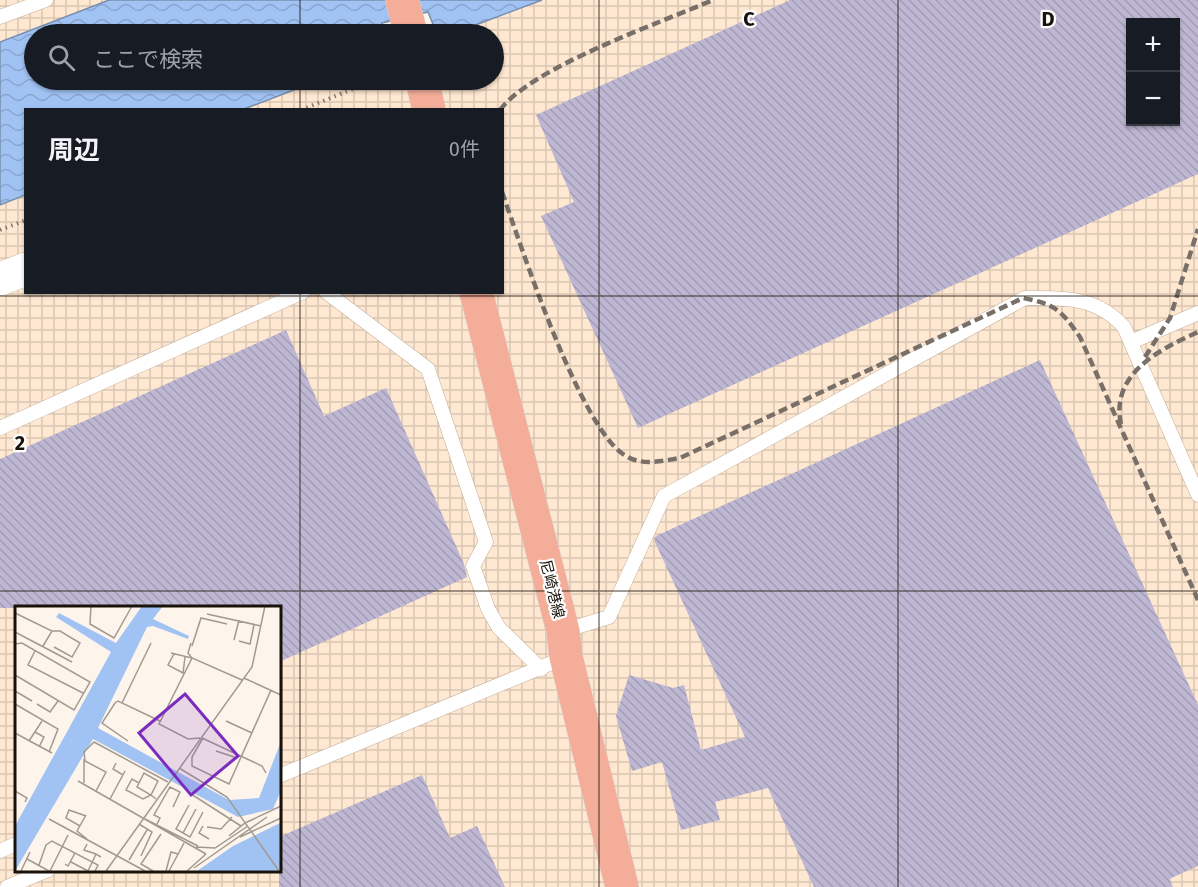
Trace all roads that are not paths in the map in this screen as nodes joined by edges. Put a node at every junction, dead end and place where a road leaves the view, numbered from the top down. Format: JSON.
{"nodes":[{"id":1,"x":46,"y":0,"type":"edge"},
{"id":2,"x":0,"y":17,"type":"edge"},
{"id":3,"x":424,"y":90,"type":"edge"},
{"id":4,"x":429,"y":108,"type":"edge"},
{"id":5,"x":24,"y":270,"type":"edge"},
{"id":6,"x":0,"y":279,"type":"edge"},
{"id":7,"x":299,"y":294,"type":"edge"},
{"id":8,"x":329,"y":294,"type":"edge"},
{"id":9,"x":476,"y":294,"type":"edge"},
{"id":10,"x":1198,"y":312,"type":"edge"},
{"id":11,"x":1131,"y":342,"type":"junction"},
{"id":12,"x":0,"y":428,"type":"edge"},
{"id":13,"x":1198,"y":495,"type":"edge"},
{"id":14,"x":557,"y":652,"type":"junction"},
{"id":15,"x":280,"y":776,"type":"edge"},
{"id":16,"x":15,"y":844,"type":"edge"},
{"id":17,"x":0,"y":851,"type":"edge"},
{"id":18,"x":43,"y":872,"type":"edge"},
{"id":19,"x":7,"y":887,"type":"edge"},
{"id":20,"x":622,"y":887,"type":"edge"}],
"edges":[{"from":1,"to":2,"type":"lane"},
{"from":3,"to":4,"type":"main road"},
{"from":5,"to":6,"type":"street"},
{"from":7,"to":12,"type":"lane"},
{"from":8,"to":14,"type":"lane"},
{"from":9,"to":14,"type":"main road","name":"尼崎港線"},
{"from":10,"to":11,"type":"lane"},
{"from":11,"to":13,"type":"lane"},
{"from":11,"to":14,"type":"lane"},
{"from":14,"to":15,"type":"lane"},
{"from":14,"to":20,"type":"main road","name":"尼崎港線"},
{"from":16,"to":17,"type":"lane"},
{"from":18,"to":19,"type":"lane"}]}
